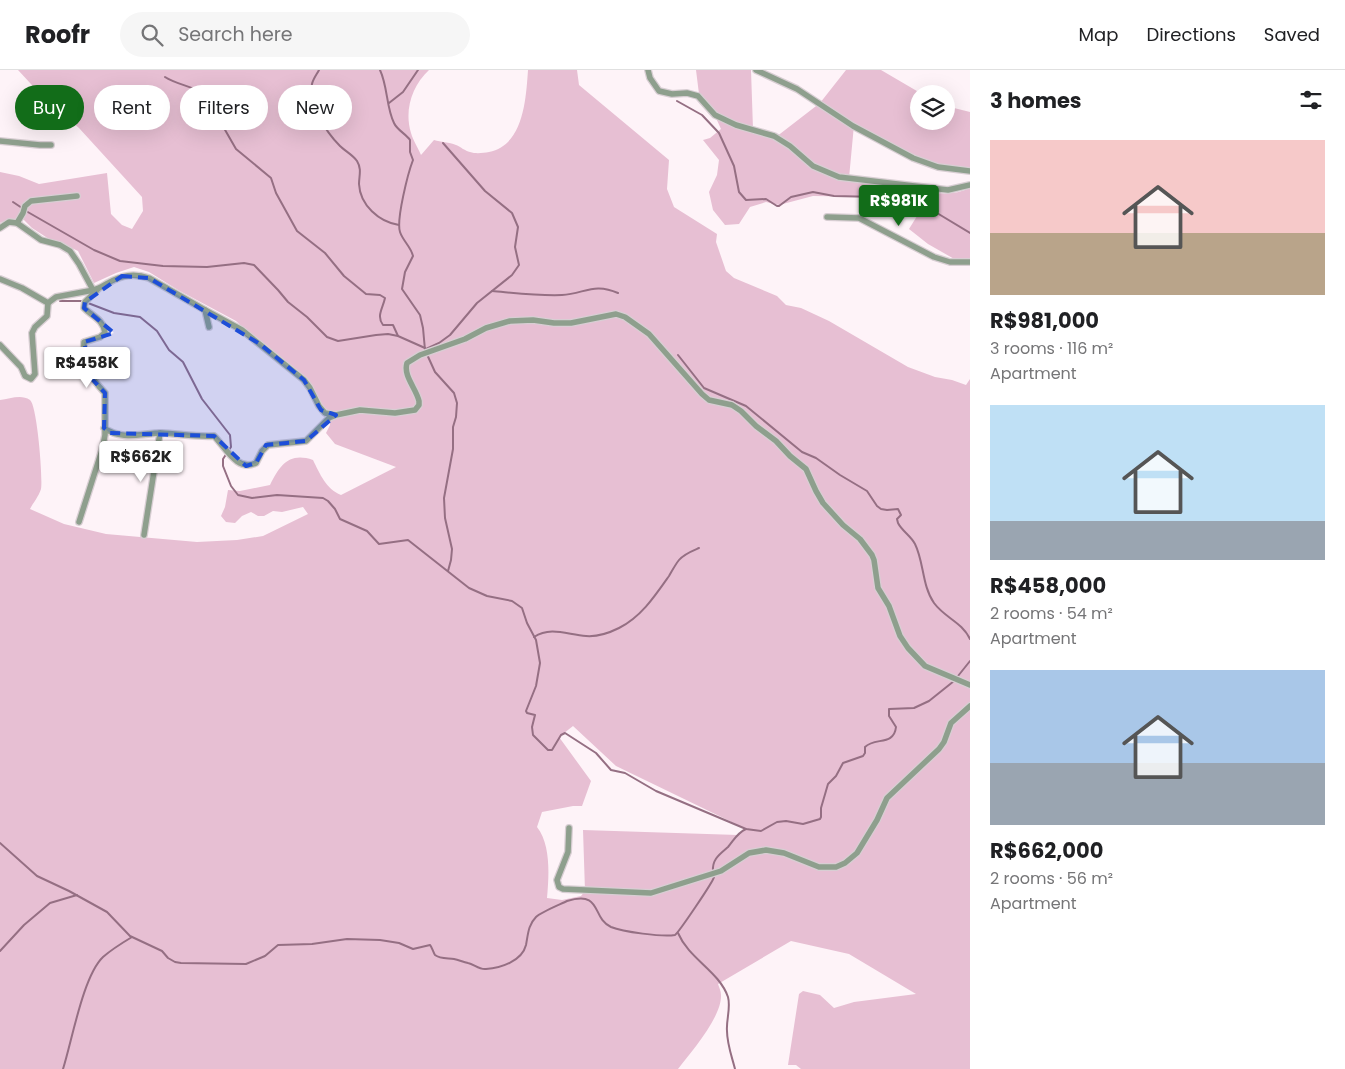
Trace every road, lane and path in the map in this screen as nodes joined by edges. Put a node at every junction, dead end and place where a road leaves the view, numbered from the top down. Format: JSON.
{"nodes":[{"id":1,"x":648,"y":70,"type":"edge"},
{"id":2,"x":756,"y":70,"type":"edge"},
{"id":3,"x":0,"y":141,"type":"edge"},
{"id":4,"x":51,"y":145,"type":"dead end"},
{"id":5,"x":970,"y":171,"type":"edge"},
{"id":6,"x":970,"y":185,"type":"edge"},
{"id":7,"x":77,"y":196,"type":"dead end"},
{"id":8,"x":827,"y":218,"type":"dead end"},
{"id":9,"x":17,"y":223,"type":"junction"},
{"id":10,"x":0,"y":228,"type":"edge"},
{"id":11,"x":970,"y":262,"type":"edge"},
{"id":12,"x":0,"y":279,"type":"edge"},
{"id":13,"x":96,"y":290,"type":"junction"},
{"id":14,"x":48,"y":303,"type":"junction"},
{"id":15,"x":205,"y":310,"type":"junction"},
{"id":16,"x":210,"y":327,"type":"dead end"},
{"id":17,"x":0,"y":345,"type":"edge"},
{"id":18,"x":336,"y":415,"type":"junction"},
{"id":19,"x":104,"y":428,"type":"junction"},
{"id":20,"x":160,"y":433,"type":"junction"},
{"id":21,"x":79,"y":522,"type":"dead end"},
{"id":22,"x":144,"y":535,"type":"dead end"},
{"id":23,"x":970,"y":685,"type":"edge"},
{"id":24,"x":970,"y":706,"type":"edge"},
{"id":25,"x":569,"y":828,"type":"dead end"}],
"edges":[{"from":1,"to":6,"type":"street"},
{"from":2,"to":5,"type":"street"},
{"from":3,"to":4,"type":"street"},
{"from":7,"to":9,"type":"street"},
{"from":8,"to":11,"type":"street"},
{"from":9,"to":10,"type":"street"},
{"from":9,"to":13,"type":"street"},
{"from":12,"to":14,"type":"street"},
{"from":13,"to":14,"type":"street"},
{"from":13,"to":15,"type":"street"},
{"from":13,"to":19,"type":"street"},
{"from":14,"to":17,"type":"street"},
{"from":15,"to":16,"type":"street"},
{"from":15,"to":18,"type":"street"},
{"from":18,"to":20,"type":"street"},
{"from":18,"to":23,"type":"street"},
{"from":19,"to":20,"type":"street"},
{"from":19,"to":21,"type":"street"},
{"from":20,"to":22,"type":"street"},
{"from":24,"to":25,"type":"street"}]}
